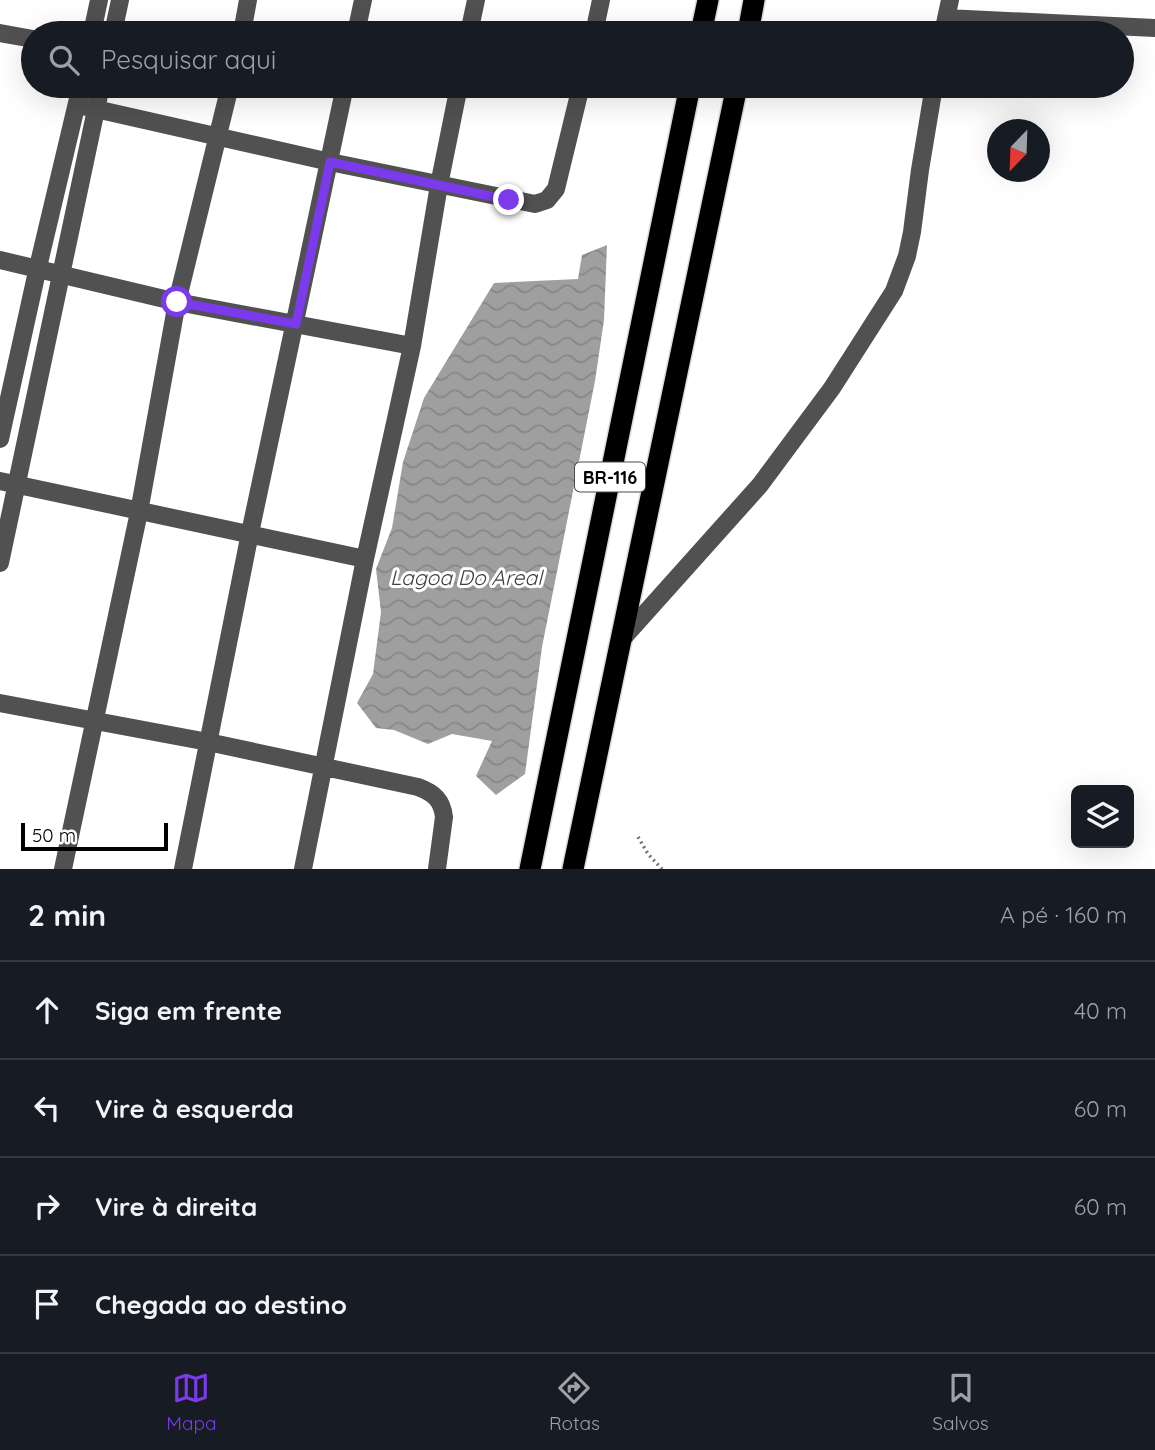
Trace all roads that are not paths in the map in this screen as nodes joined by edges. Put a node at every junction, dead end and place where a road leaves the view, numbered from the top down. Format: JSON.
{"nodes":[{"id":1,"x":99,"y":0,"type":"edge"},
{"id":2,"x":120,"y":0,"type":"edge"},
{"id":3,"x":248,"y":0,"type":"edge"},
{"id":4,"x":363,"y":0,"type":"edge"},
{"id":5,"x":476,"y":0,"type":"edge"},
{"id":6,"x":601,"y":0,"type":"edge"},
{"id":7,"x":708,"y":0,"type":"edge"},
{"id":8,"x":754,"y":0,"type":"edge"},
{"id":9,"x":947,"y":17,"type":"edge"},
{"id":10,"x":95,"y":21,"type":"edge"},
{"id":11,"x":116,"y":21,"type":"edge"},
{"id":12,"x":244,"y":21,"type":"edge"},
{"id":13,"x":359,"y":21,"type":"edge"},
{"id":14,"x":472,"y":21,"type":"edge"},
{"id":15,"x":597,"y":21,"type":"edge"},
{"id":16,"x":704,"y":21,"type":"edge"},
{"id":17,"x":750,"y":21,"type":"edge"},
{"id":18,"x":1023,"y":21,"type":"edge"},
{"id":19,"x":1134,"y":27,"type":"edge"},
{"id":20,"x":1155,"y":28,"type":"edge"},
{"id":21,"x":0,"y":33,"type":"edge"},
{"id":22,"x":21,"y":37,"type":"edge"},
{"id":23,"x":79,"y":98,"type":"edge"},
{"id":24,"x":98,"y":98,"type":"edge"},
{"id":25,"x":227,"y":98,"type":"edge"},
{"id":26,"x":343,"y":98,"type":"edge"},
{"id":27,"x":457,"y":98,"type":"edge"},
{"id":28,"x":578,"y":98,"type":"edge"},
{"id":29,"x":688,"y":98,"type":"edge"},
{"id":30,"x":735,"y":98,"type":"edge"},
{"id":31,"x":932,"y":98,"type":"edge"},
{"id":32,"x":78,"y":105,"type":"junction"},
{"id":33,"x":96,"y":109,"type":"junction"},
{"id":34,"x":218,"y":137,"type":"junction"},
{"id":35,"x":330,"y":162,"type":"junction"},
{"id":36,"x":439,"y":185,"type":"junction"},
{"id":37,"x":0,"y":260,"type":"edge"},
{"id":38,"x":38,"y":267,"type":"junction"},
{"id":39,"x":61,"y":273,"type":"junction"},
{"id":40,"x":177,"y":302,"type":"junction"},
{"id":41,"x":296,"y":324,"type":"junction"},
{"id":42,"x":412,"y":346,"type":"junction"},
{"id":43,"x":0,"y":439,"type":"edge"},
{"id":44,"x":8,"y":482,"type":"edge"},
{"id":45,"x":139,"y":512,"type":"junction"},
{"id":46,"x":250,"y":533,"type":"junction"},
{"id":47,"x":365,"y":559,"type":"junction"},
{"id":48,"x":0,"y":563,"type":"edge"},
{"id":49,"x":623,"y":638,"type":"junction"},
{"id":50,"x":0,"y":703,"type":"edge"},
{"id":51,"x":95,"y":720,"type":"junction"},
{"id":52,"x":208,"y":742,"type":"junction"},
{"id":53,"x":324,"y":766,"type":"junction"},
{"id":54,"x":63,"y":869,"type":"edge"},
{"id":55,"x":183,"y":869,"type":"edge"},
{"id":56,"x":303,"y":869,"type":"edge"},
{"id":57,"x":437,"y":869,"type":"edge"},
{"id":58,"x":530,"y":869,"type":"edge"},
{"id":59,"x":573,"y":869,"type":"edge"}],
"edges":[{"from":1,"to":10,"type":"street"},
{"from":2,"to":11,"type":"street"},
{"from":3,"to":12,"type":"street"},
{"from":4,"to":13,"type":"street"},
{"from":5,"to":14,"type":"street"},
{"from":6,"to":15,"type":"street"},
{"from":7,"to":16,"type":"highway"},
{"from":8,"to":17,"type":"highway"},
{"from":9,"to":18,"type":"street"},
{"from":19,"to":20,"type":"street"},
{"from":21,"to":22,"type":"street"},
{"from":23,"to":32,"type":"street"},
{"from":24,"to":33,"type":"street"},
{"from":25,"to":34,"type":"street"},
{"from":26,"to":35,"type":"street"},
{"from":27,"to":36,"type":"street"},
{"from":28,"to":36,"type":"street"},
{"from":29,"to":58,"type":"highway","number":"BR-116"},
{"from":30,"to":49,"type":"highway"},
{"from":31,"to":49,"type":"street"},
{"from":32,"to":33,"type":"street"},
{"from":32,"to":38,"type":"street"},
{"from":33,"to":34,"type":"street"},
{"from":33,"to":39,"type":"street"},
{"from":34,"to":35,"type":"street"},
{"from":34,"to":40,"type":"street"},
{"from":35,"to":36,"type":"street"},
{"from":35,"to":41,"type":"street"},
{"from":36,"to":42,"type":"street"},
{"from":37,"to":38,"type":"street"},
{"from":38,"to":39,"type":"street"},
{"from":38,"to":43,"type":"street"},
{"from":39,"to":40,"type":"street"},
{"from":39,"to":44,"type":"street"},
{"from":40,"to":41,"type":"street"},
{"from":40,"to":45,"type":"street"},
{"from":41,"to":42,"type":"street"},
{"from":41,"to":46,"type":"street"},
{"from":42,"to":47,"type":"street"},
{"from":44,"to":45,"type":"street"},
{"from":44,"to":48,"type":"street"},
{"from":45,"to":46,"type":"street"},
{"from":45,"to":51,"type":"street"},
{"from":46,"to":47,"type":"street"},
{"from":46,"to":52,"type":"street"},
{"from":47,"to":53,"type":"street"},
{"from":49,"to":59,"type":"highway"},
{"from":50,"to":51,"type":"street"},
{"from":51,"to":52,"type":"street"},
{"from":51,"to":54,"type":"street"},
{"from":52,"to":53,"type":"street"},
{"from":52,"to":55,"type":"street"},
{"from":53,"to":56,"type":"street"},
{"from":53,"to":57,"type":"street"}]}
